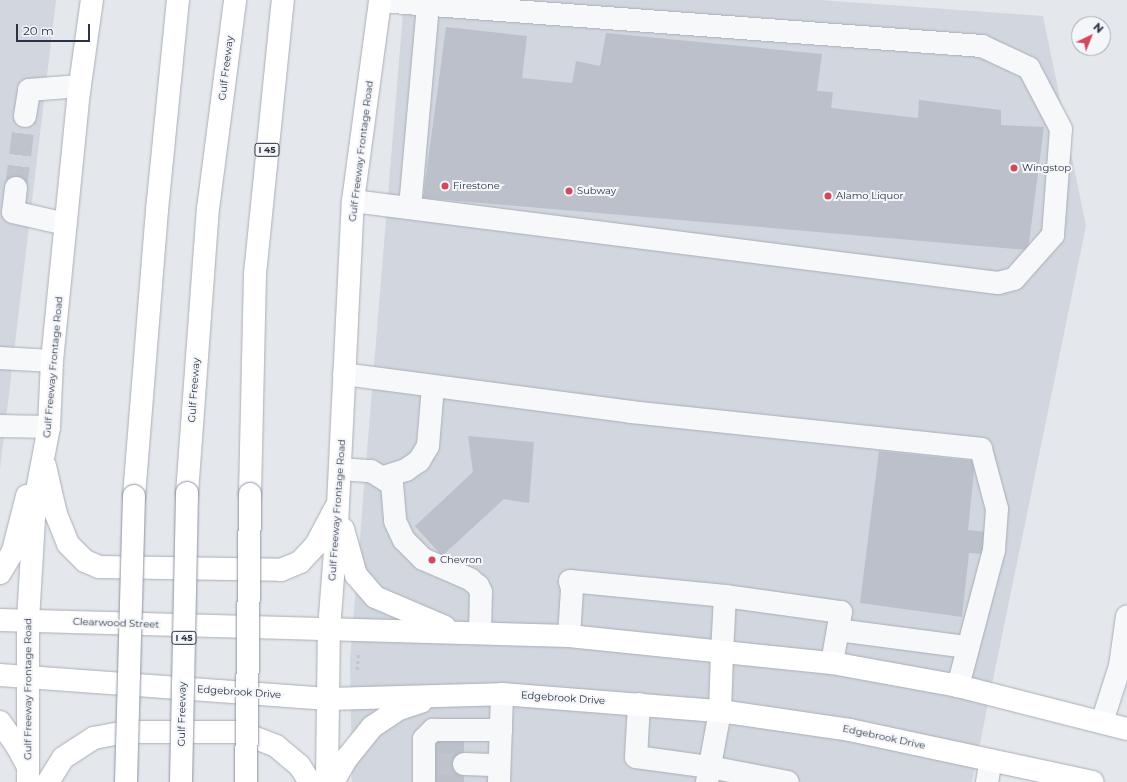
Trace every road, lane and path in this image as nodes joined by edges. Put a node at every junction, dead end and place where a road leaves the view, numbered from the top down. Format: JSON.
{"nodes":[{"id":1,"x":92,"y":0,"type":"edge"},
{"id":2,"x":178,"y":0,"type":"edge"},
{"id":3,"x":235,"y":0,"type":"edge"},
{"id":4,"x":283,"y":0,"type":"edge"},
{"id":5,"x":293,"y":0,"type":"edge"},
{"id":6,"x":380,"y":1,"type":"edge"},
{"id":7,"x":428,"y":5,"type":"junction"},
{"id":8,"x":279,"y":25,"type":"junction"},
{"id":9,"x":80,"y":86,"type":"junction"},
{"id":10,"x":25,"y":116,"type":"tunnel mouth"},
{"id":11,"x":16,"y":188,"type":"tunnel mouth"},
{"id":12,"x":353,"y":200,"type":"junction"},
{"id":13,"x":410,"y":207,"type":"junction"},
{"id":14,"x":66,"y":224,"type":"junction"},
{"id":15,"x":0,"y":358,"type":"edge"},
{"id":16,"x":52,"y":361,"type":"junction"},
{"id":17,"x":344,"y":374,"type":"junction"},
{"id":18,"x":433,"y":386,"type":"junction"},
{"id":19,"x":0,"y":426,"type":"edge"},
{"id":20,"x":49,"y":428,"type":"junction"},
{"id":21,"x":43,"y":459,"type":"junction"},
{"id":22,"x":340,"y":468,"type":"junction"},
{"id":23,"x":384,"y":477,"type":"junction"},
{"id":24,"x":338,"y":502,"type":"junction"},
{"id":25,"x":0,"y":573,"type":"edge"},
{"id":26,"x":726,"y":596,"type":"junction"},
{"id":27,"x":1127,"y":616,"type":"edge"},
{"id":28,"x":0,"y":620,"type":"edge"},
{"id":29,"x":28,"y":620,"type":"junction"},
{"id":30,"x":329,"y":629,"type":"junction"},
{"id":31,"x":838,"y":630,"type":"junction"},
{"id":32,"x":471,"y":633,"type":"junction"},
{"id":33,"x":569,"y":636,"type":"junction"},
{"id":34,"x":968,"y":647,"type":"junction"},
{"id":35,"x":722,"y":653,"type":"junction"},
{"id":36,"x":358,"y":654,"type":"dead end"},
{"id":37,"x":832,"y":663,"type":"junction"},
{"id":38,"x":357,"y":670,"type":"dead end"},
{"id":39,"x":0,"y":675,"type":"edge"},
{"id":40,"x":27,"y":676,"type":"junction"},
{"id":41,"x":958,"y":686,"type":"junction"},
{"id":42,"x":502,"y":694,"type":"junction"},
{"id":43,"x":441,"y":696,"type":"junction"},
{"id":44,"x":328,"y":698,"type":"junction"},
{"id":45,"x":639,"y":704,"type":"junction"},
{"id":46,"x":720,"y":711,"type":"junction"},
{"id":47,"x":0,"y":722,"type":"edge"},
{"id":48,"x":1102,"y":722,"type":"junction"},
{"id":49,"x":1127,"y":728,"type":"edge"},
{"id":50,"x":501,"y":730,"type":"junction"},
{"id":51,"x":991,"y":760,"type":"junction"},
{"id":52,"x":464,"y":764,"type":"tunnel mouth"},
{"id":53,"x":427,"y":770,"type":"edge"},
{"id":54,"x":499,"y":773,"type":"edge"},
{"id":55,"x":708,"y":774,"type":"edge"},
{"id":56,"x":28,"y":776,"type":"edge"},
{"id":57,"x":48,"y":782,"type":"edge"},
{"id":58,"x":126,"y":782,"type":"edge"},
{"id":59,"x":181,"y":782,"type":"edge"},
{"id":60,"x":246,"y":782,"type":"edge"},
{"id":61,"x":310,"y":782,"type":"edge"},
{"id":62,"x":327,"y":782,"type":"edge"},
{"id":63,"x":333,"y":782,"type":"edge"},
{"id":64,"x":788,"y":782,"type":"edge"},
{"id":65,"x":986,"y":782,"type":"edge"},
{"id":66,"x":1092,"y":782,"type":"edge"}],
"edges":[{"from":1,"to":9,"type":"main road","name":"Gulf Freeway Frontage Road"},
{"from":2,"to":58,"type":"main road","bridge":true},
{"from":3,"to":59,"type":"main road","name":"Gulf Freeway","number":"I 45","bridge":true},
{"from":4,"to":8,"type":"main road","number":"I 45"},
{"from":5,"to":8,"type":"main road"},
{"from":6,"to":7,"type":"lane"},
{"from":6,"to":12,"type":"main road","name":"Gulf Freeway Frontage Road"},
{"from":7,"to":13,"type":"lane"},
{"from":7,"to":13,"type":"lane"},
{"from":8,"to":60,"type":"main road","number":"I 45","bridge":true},
{"from":9,"to":10,"type":"lane"},
{"from":9,"to":14,"type":"main road","name":"Gulf Freeway Frontage Road"},
{"from":11,"to":14,"type":"lane"},
{"from":12,"to":13,"type":"lane"},
{"from":12,"to":17,"type":"main road","name":"Gulf Freeway Frontage Road"},
{"from":14,"to":16,"type":"main road","name":"Gulf Freeway Frontage Road"},
{"from":15,"to":16,"type":"lane"},
{"from":16,"to":20,"type":"main road","name":"Gulf Freeway Frontage Road"},
{"from":17,"to":18,"type":"lane"},
{"from":17,"to":22,"type":"main road","name":"Gulf Freeway Frontage Road"},
{"from":18,"to":23,"type":"lane"},
{"from":18,"to":34,"type":"lane"},
{"from":19,"to":20,"type":"lane"},
{"from":20,"to":21,"type":"main road","name":"Gulf Freeway Frontage Road"},
{"from":21,"to":24,"type":"main road"},
{"from":21,"to":25,"type":"main road"},
{"from":21,"to":29,"type":"main road","name":"Gulf Freeway Frontage Road"},
{"from":22,"to":23,"type":"lane"},
{"from":22,"to":24,"type":"main road","name":"Gulf Freeway Frontage Road"},
{"from":23,"to":32,"type":"lane"},
{"from":24,"to":30,"type":"main road","name":"Gulf Freeway Frontage Road"},
{"from":24,"to":32,"type":"main road"},
{"from":26,"to":31,"type":"lane"},
{"from":26,"to":33,"type":"lane"},
{"from":26,"to":35,"type":"lane"},
{"from":27,"to":48,"type":"lane"},
{"from":28,"to":29,"type":"main road","name":"Clearwood Street"},
{"from":29,"to":30,"type":"main road","name":"Clearwood Street"},
{"from":29,"to":40,"type":"main road","name":"Gulf Freeway Frontage Road"},
{"from":30,"to":32,"type":"main road"},
{"from":30,"to":44,"type":"main road","name":"Gulf Freeway Frontage Road"},
{"from":31,"to":34,"type":"lane"},
{"from":31,"to":37,"type":"lane"},
{"from":32,"to":33,"type":"main road"},
{"from":33,"to":35,"type":"main road"},
{"from":34,"to":41,"type":"lane"},
{"from":35,"to":37,"type":"main road"},
{"from":35,"to":46,"type":"main road"},
{"from":36,"to":38,"type":"path"},
{"from":37,"to":41,"type":"main road"},
{"from":39,"to":40,"type":"main road"},
{"from":40,"to":44,"type":"main road","name":"Edgebrook Drive"},
{"from":40,"to":56,"type":"main road","name":"Gulf Freeway Frontage Road"},
{"from":41,"to":48,"type":"main road"},
{"from":42,"to":43,"type":"main road","name":"Edgebrook Drive"},
{"from":42,"to":45,"type":"main road","name":"Edgebrook Drive"},
{"from":42,"to":50,"type":"lane"},
{"from":43,"to":44,"type":"main road","name":"Edgebrook Drive"},
{"from":43,"to":63,"type":"main road"},
{"from":44,"to":62,"type":"main road","name":"Gulf Freeway Frontage Road"},
{"from":45,"to":46,"type":"main road","name":"Edgebrook Drive"},
{"from":45,"to":55,"type":"lane"},
{"from":46,"to":51,"type":"main road","name":"Edgebrook Drive"},
{"from":46,"to":55,"type":"lane"},
{"from":47,"to":56,"type":"main road"},
{"from":48,"to":49,"type":"main road"},
{"from":50,"to":53,"type":"lane"},
{"from":50,"to":54,"type":"lane"},
{"from":51,"to":65,"type":"lane"},
{"from":51,"to":66,"type":"main road","name":"Edgebrook Drive"},
{"from":52,"to":54,"type":"lane"},
{"from":55,"to":64,"type":"lane"},
{"from":57,"to":61,"type":"main road"}]}
